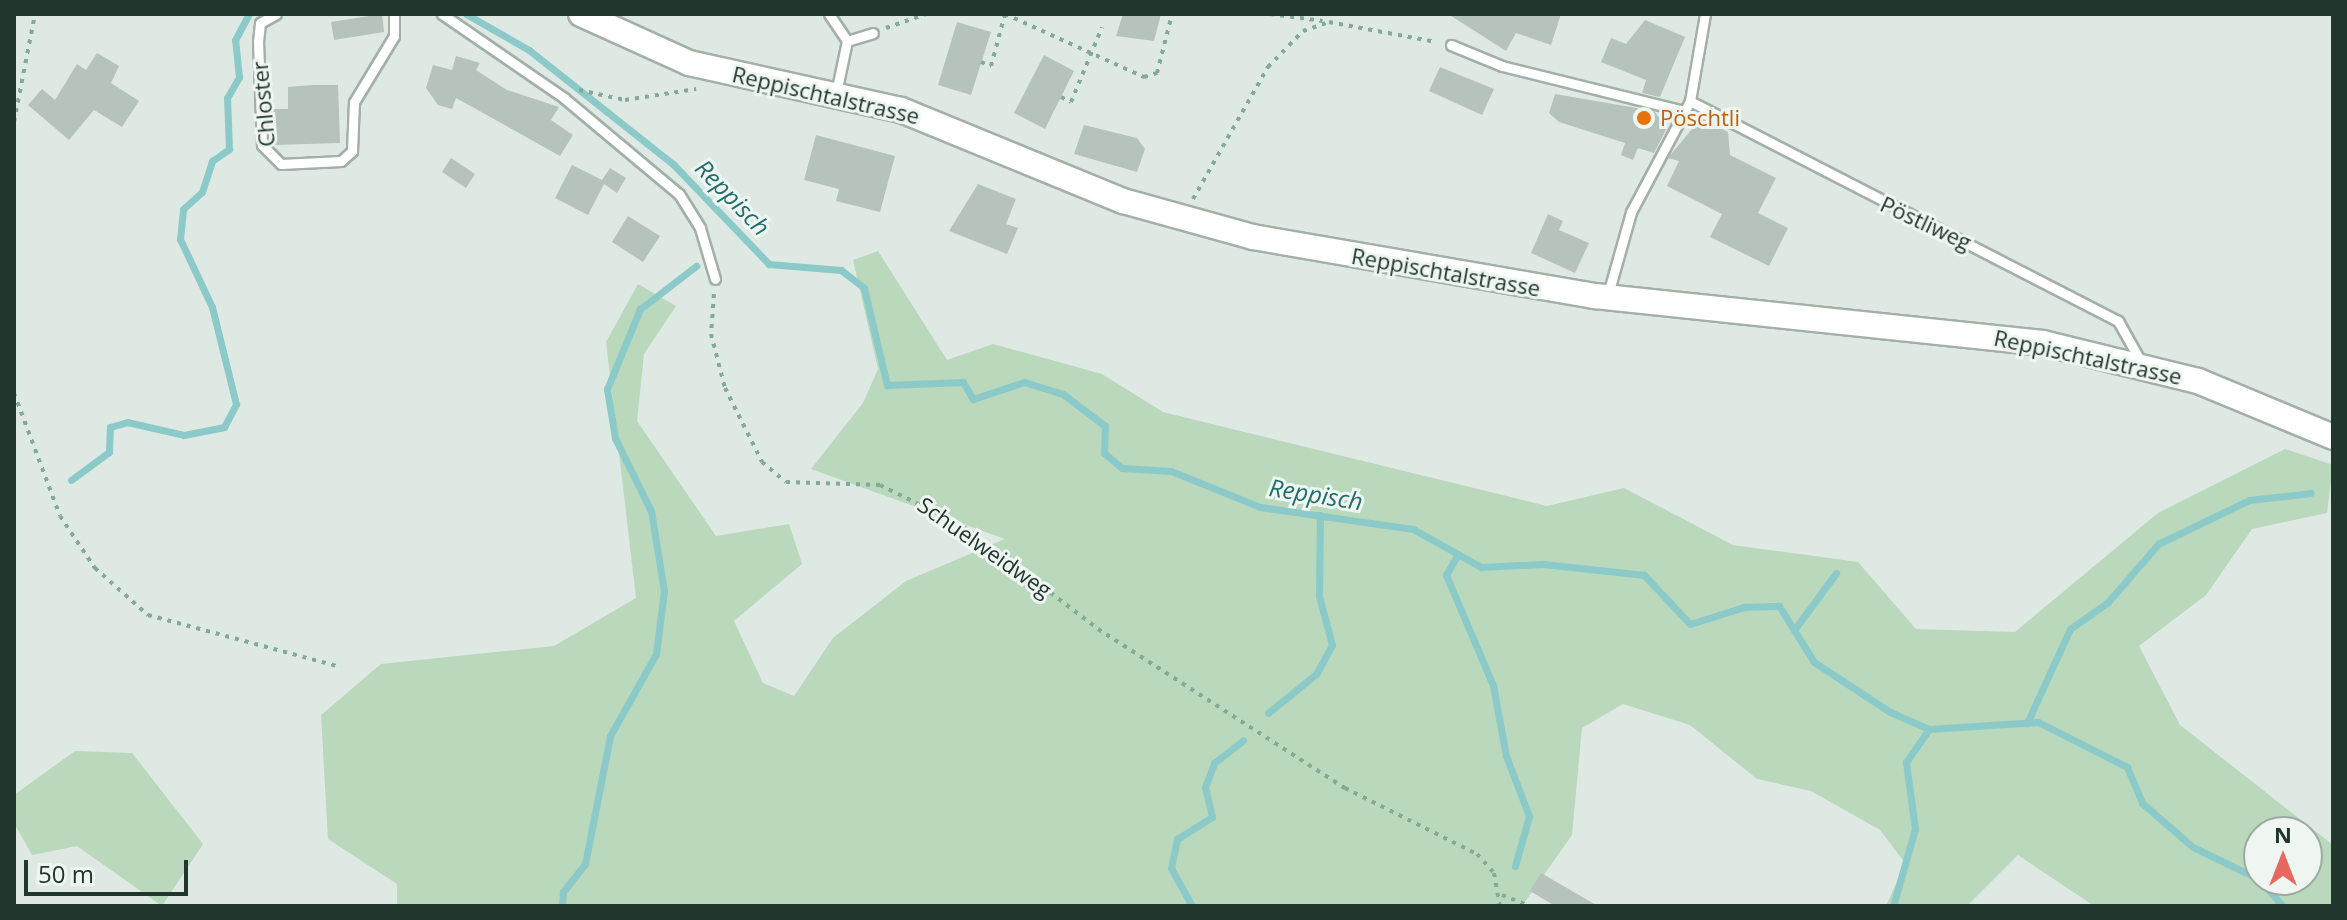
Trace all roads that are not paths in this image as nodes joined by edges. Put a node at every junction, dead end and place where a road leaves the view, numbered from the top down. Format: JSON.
{"nodes":[{"id":1,"x":276,"y":14,"type":"edge"},
{"id":2,"x":394,"y":14,"type":"edge"},
{"id":3,"x":442,"y":14,"type":"edge"},
{"id":4,"x":581,"y":14,"type":"edge"},
{"id":5,"x":829,"y":14,"type":"edge"},
{"id":6,"x":1705,"y":14,"type":"edge"},
{"id":7,"x":873,"y":33,"type":"road end"},
{"id":8,"x":847,"y":41,"type":"junction"},
{"id":9,"x":1451,"y":45,"type":"road end"},
{"id":10,"x":835,"y":94,"type":"junction"},
{"id":11,"x":1690,"y":101,"type":"junction"},
{"id":12,"x":1684,"y":111,"type":"junction"},
{"id":13,"x":715,"y":279,"type":"road end"},
{"id":14,"x":1608,"y":297,"type":"junction"},
{"id":15,"x":2142,"y":364,"type":"junction"},
{"id":16,"x":2333,"y":437,"type":"edge"}],
"edges":[{"from":1,"to":2,"type":"lane","name":"Chloster"},
{"from":3,"to":13,"type":"lane"},
{"from":4,"to":10,"type":"main road","name":"Reppischtalstrasse"},
{"from":5,"to":8,"type":"lane"},
{"from":6,"to":11,"type":"lane"},
{"from":7,"to":8,"type":"lane"},
{"from":8,"to":10,"type":"lane"},
{"from":9,"to":12,"type":"lane"},
{"from":10,"to":14,"type":"main road","name":"Reppischtalstrasse"},
{"from":11,"to":12,"type":"lane"},
{"from":11,"to":15,"type":"lane","name":"Pöstliweg"},
{"from":12,"to":14,"type":"lane"},
{"from":14,"to":15,"type":"main road","name":"Reppischtalstrasse"},
{"from":15,"to":16,"type":"main road","name":"Reppischtalstrasse"}]}
